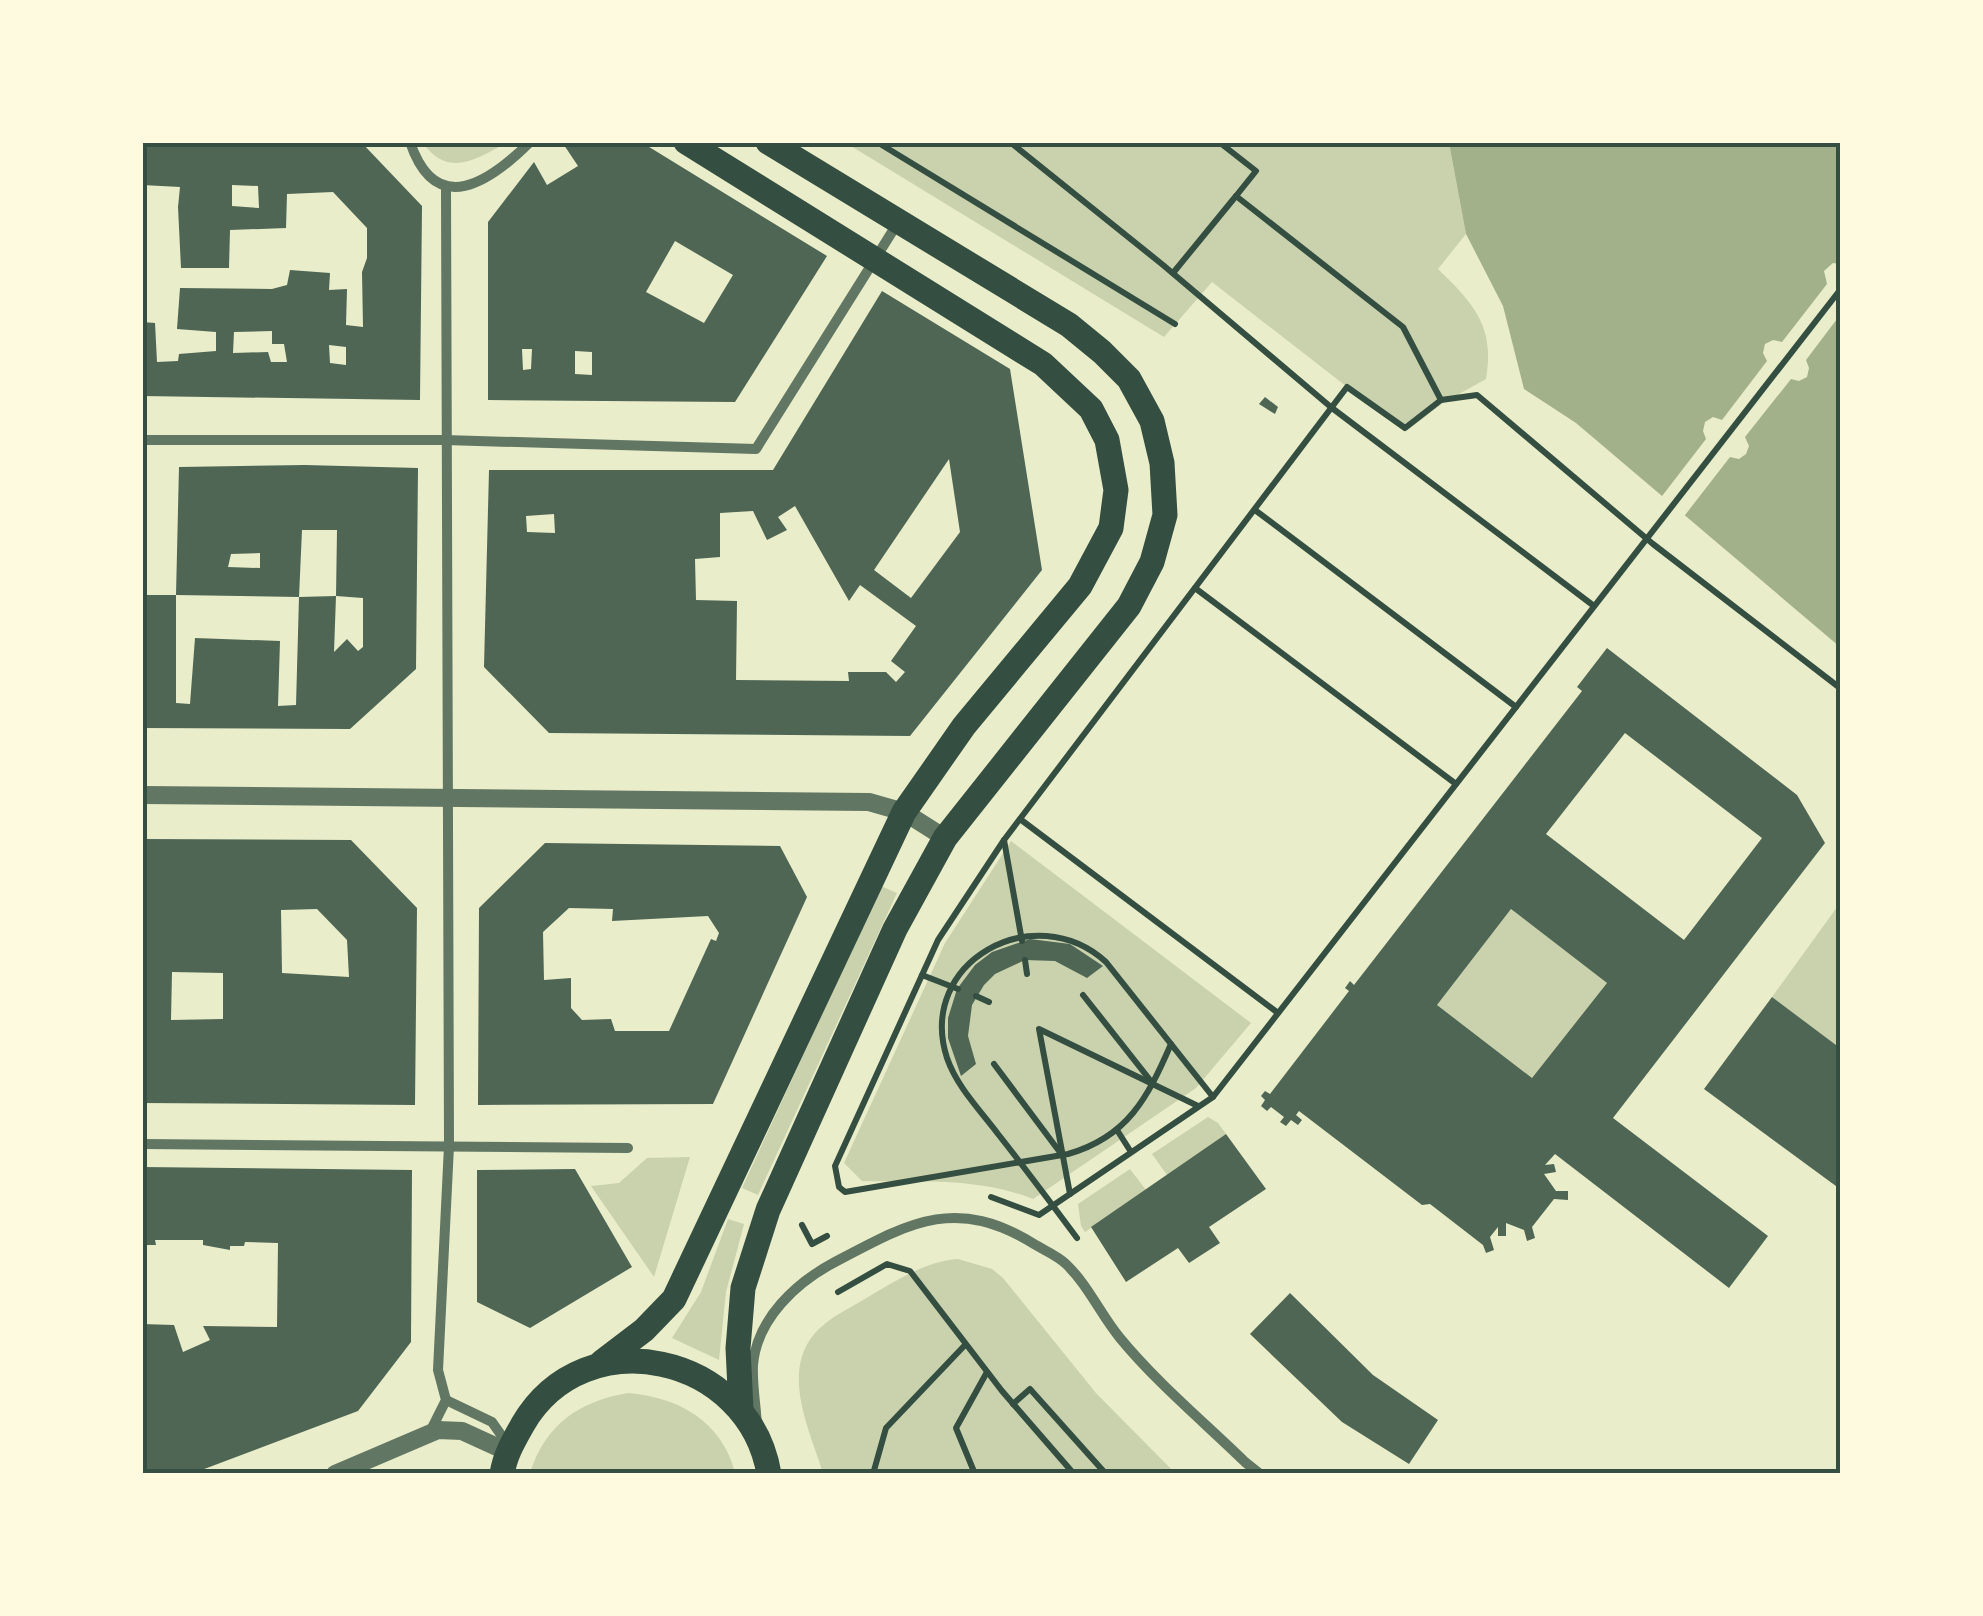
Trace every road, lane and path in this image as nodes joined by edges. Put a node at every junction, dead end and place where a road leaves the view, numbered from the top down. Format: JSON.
{"nodes":[{"id":1,"x":410,"y":142,"type":"edge"},
{"id":2,"x":530,"y":142,"type":"edge"},
{"id":3,"x":686,"y":142,"type":"edge"},
{"id":4,"x":768,"y":142,"type":"edge"},
{"id":5,"x":877,"y":142,"type":"edge"},
{"id":6,"x":1010,"y":142,"type":"edge"},
{"id":7,"x":1218,"y":142,"type":"edge"},
{"id":8,"x":446,"y":188,"type":"junction"},
{"id":9,"x":1236,"y":196,"type":"junction"},
{"id":10,"x":898,"y":221,"type":"junction"},
{"id":11,"x":875,"y":258,"type":"junction"},
{"id":12,"x":1173,"y":274,"type":"junction"},
{"id":13,"x":1840,"y":290,"type":"edge"},
{"id":14,"x":1175,"y":324,"type":"dead end"},
{"id":15,"x":1441,"y":400,"type":"junction"},
{"id":16,"x":1332,"y":408,"type":"junction"},
{"id":17,"x":142,"y":440,"type":"edge"},
{"id":18,"x":445,"y":440,"type":"junction"},
{"id":19,"x":1254,"y":510,"type":"junction"},
{"id":20,"x":1196,"y":588,"type":"junction"},
{"id":21,"x":1594,"y":606,"type":"junction"},
{"id":22,"x":1840,"y":688,"type":"edge"},
{"id":23,"x":1516,"y":706,"type":"junction"},
{"id":24,"x":1456,"y":784,"type":"junction"},
{"id":25,"x":142,"y":794,"type":"edge"},
{"id":26,"x":448,"y":797,"type":"junction"},
{"id":27,"x":904,"y":812,"type":"junction"},
{"id":28,"x":1020,"y":818,"type":"junction"},
{"id":29,"x":945,"y":838,"type":"junction"},
{"id":30,"x":1004,"y":840,"type":"junction"},
{"id":31,"x":1021,"y":938,"type":"junction"},
{"id":32,"x":1025,"y":960,"type":"dead end"},
{"id":33,"x":1027,"y":974,"type":"dead end"},
{"id":34,"x":922,"y":975,"type":"junction"},
{"id":35,"x":956,"y":988,"type":"junction"},
{"id":36,"x":1083,"y":995,"type":"dead end"},
{"id":37,"x":976,"y":996,"type":"dead end"},
{"id":38,"x":988,"y":1002,"type":"dead end"},
{"id":39,"x":1278,"y":1013,"type":"junction"},
{"id":40,"x":1171,"y":1044,"type":"junction"},
{"id":41,"x":994,"y":1064,"type":"dead end"},
{"id":42,"x":1154,"y":1085,"type":"junction"},
{"id":43,"x":1213,"y":1097,"type":"junction"},
{"id":44,"x":1199,"y":1107,"type":"junction"},
{"id":45,"x":1116,"y":1130,"type":"junction"},
{"id":46,"x":142,"y":1144,"type":"edge"},
{"id":47,"x":449,"y":1146,"type":"junction"},
{"id":48,"x":628,"y":1148,"type":"dead end"},
{"id":49,"x":1131,"y":1152,"type":"junction"},
{"id":50,"x":1062,"y":1155,"type":"junction"},
{"id":51,"x":1020,"y":1162,"type":"junction"},
{"id":52,"x":1070,"y":1194,"type":"junction"},
{"id":53,"x":1053,"y":1206,"type":"junction"},
{"id":54,"x":1039,"y":1215,"type":"dead end"},
{"id":55,"x":802,"y":1225,"type":"dead end"},
{"id":56,"x":1077,"y":1238,"type":"dead end"},
{"id":57,"x":812,"y":1244,"type":"dead end"},
{"id":58,"x":838,"y":1292,"type":"dead end"},
{"id":59,"x":965,"y":1345,"type":"junction"},
{"id":60,"x":602,"y":1362,"type":"junction"},
{"id":61,"x":987,"y":1372,"type":"junction"},
{"id":62,"x":446,"y":1400,"type":"junction"},
{"id":63,"x":1013,"y":1404,"type":"junction"},
{"id":64,"x":742,"y":1410,"type":"junction"},
{"id":65,"x":430,"y":1432,"type":"junction"},
{"id":66,"x":758,"y":1437,"type":"junction"},
{"id":67,"x":507,"y":1458,"type":"edge"},
{"id":68,"x":335,"y":1474,"type":"edge"},
{"id":69,"x":769,"y":1474,"type":"edge"},
{"id":70,"x":873,"y":1474,"type":"edge"},
{"id":71,"x":975,"y":1474,"type":"edge"},
{"id":72,"x":1074,"y":1474,"type":"edge"},
{"id":73,"x":1106,"y":1474,"type":"edge"},
{"id":74,"x":1260,"y":1474,"type":"edge"}],
"edges":[{"from":1,"to":8,"type":"street"},
{"from":2,"to":8,"type":"street"},
{"from":3,"to":11,"type":"main road"},
{"from":4,"to":10,"type":"main road"},
{"from":5,"to":14,"type":"path"},
{"from":6,"to":12,"type":"path"},
{"from":7,"to":9,"type":"path"},
{"from":8,"to":18,"type":"street"},
{"from":9,"to":12,"type":"path"},
{"from":9,"to":15,"type":"path"},
{"from":10,"to":11,"type":"street"},
{"from":10,"to":29,"type":"main road"},
{"from":11,"to":18,"type":"street"},
{"from":11,"to":27,"type":"main road"},
{"from":12,"to":16,"type":"path"},
{"from":13,"to":21,"type":"path"},
{"from":15,"to":16,"type":"path"},
{"from":15,"to":22,"type":"path"},
{"from":16,"to":19,"type":"path"},
{"from":16,"to":21,"type":"path"},
{"from":17,"to":18,"type":"street"},
{"from":18,"to":26,"type":"street"},
{"from":19,"to":20,"type":"path"},
{"from":19,"to":23,"type":"path"},
{"from":20,"to":24,"type":"path"},
{"from":20,"to":28,"type":"path"},
{"from":21,"to":23,"type":"path"},
{"from":23,"to":24,"type":"path"},
{"from":24,"to":39,"type":"path"},
{"from":25,"to":26,"type":"street"},
{"from":26,"to":27,"type":"street"},
{"from":26,"to":47,"type":"street"},
{"from":27,"to":29,"type":"street"},
{"from":27,"to":60,"type":"main road"},
{"from":28,"to":30,"type":"path"},
{"from":28,"to":39,"type":"path"},
{"from":29,"to":64,"type":"main road"},
{"from":30,"to":31,"type":"path"},
{"from":30,"to":34,"type":"path"},
{"from":31,"to":35,"type":"path"},
{"from":31,"to":40,"type":"path"},
{"from":32,"to":33,"type":"path"},
{"from":34,"to":35,"type":"path"},
{"from":34,"to":51,"type":"path"},
{"from":35,"to":51,"type":"path"},
{"from":36,"to":42,"type":"path"},
{"from":37,"to":38,"type":"path"},
{"from":39,"to":43,"type":"path"},
{"from":40,"to":42,"type":"path"},
{"from":40,"to":43,"type":"path"},
{"from":41,"to":50,"type":"path"},
{"from":42,"to":44,"type":"path"},
{"from":42,"to":45,"type":"path"},
{"from":42,"to":50,"type":"path"},
{"from":43,"to":44,"type":"path"},
{"from":44,"to":49,"type":"path"},
{"from":45,"to":49,"type":"path"},
{"from":45,"to":50,"type":"path"},
{"from":46,"to":47,"type":"street"},
{"from":47,"to":48,"type":"street"},
{"from":47,"to":62,"type":"street"},
{"from":49,"to":52,"type":"path"},
{"from":50,"to":51,"type":"path"},
{"from":50,"to":52,"type":"path"},
{"from":51,"to":53,"type":"path"},
{"from":52,"to":53,"type":"path"},
{"from":53,"to":54,"type":"path"},
{"from":53,"to":56,"type":"path"},
{"from":55,"to":57,"type":"path"},
{"from":58,"to":59,"type":"path"},
{"from":59,"to":61,"type":"path"},
{"from":59,"to":70,"type":"path"},
{"from":60,"to":64,"type":"main road"},
{"from":60,"to":67,"type":"main road"},
{"from":61,"to":63,"type":"path"},
{"from":61,"to":71,"type":"path"},
{"from":62,"to":65,"type":"street"},
{"from":62,"to":67,"type":"street"},
{"from":63,"to":72,"type":"path"},
{"from":63,"to":73,"type":"path"},
{"from":64,"to":66,"type":"main road"},
{"from":65,"to":67,"type":"street"},
{"from":65,"to":68,"type":"street"},
{"from":66,"to":69,"type":"main road"},
{"from":66,"to":74,"type":"street"}]}
